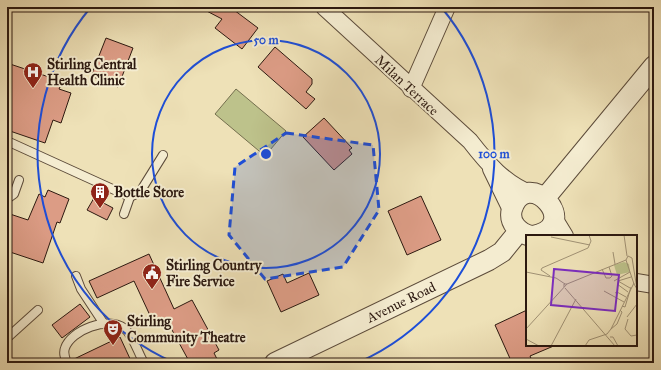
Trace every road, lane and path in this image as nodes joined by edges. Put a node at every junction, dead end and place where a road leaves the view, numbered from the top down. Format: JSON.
{"nodes":[{"id":1,"x":324,"y":7,"type":"edge"},
{"id":2,"x":447,"y":7,"type":"edge"},
{"id":3,"x":654,"y":66,"type":"edge"},
{"id":4,"x":411,"y":89,"type":"junction"},
{"id":5,"x":7,"y":141,"type":"edge"},
{"id":6,"x":163,"y":155,"type":"dead end"},
{"id":7,"x":489,"y":164,"type":"junction"},
{"id":8,"x":19,"y":180,"type":"dead end"},
{"id":9,"x":539,"y":196,"type":"junction"},
{"id":10,"x":130,"y":197,"type":"junction"},
{"id":11,"x":7,"y":199,"type":"edge"},
{"id":12,"x":512,"y":212,"type":"junction"},
{"id":13,"x":124,"y":214,"type":"dead end"},
{"id":14,"x":554,"y":218,"type":"junction"},
{"id":15,"x":533,"y":235,"type":"edge"},
{"id":16,"x":564,"y":235,"type":"edge"},
{"id":17,"x":526,"y":239,"type":"edge"},
{"id":18,"x":76,"y":276,"type":"dead end"},
{"id":19,"x":637,"y":282,"type":"edge"},
{"id":20,"x":654,"y":285,"type":"edge"},
{"id":21,"x":38,"y":310,"type":"dead end"},
{"id":22,"x":104,"y":324,"type":"junction"},
{"id":23,"x":7,"y":338,"type":"edge"},
{"id":24,"x":67,"y":363,"type":"edge"},
{"id":25,"x":144,"y":363,"type":"edge"},
{"id":26,"x":275,"y":363,"type":"edge"}],
"edges":[{"from":1,"to":4,"type":"street","name":"Milan Terrace"},
{"from":2,"to":4,"type":"street"},
{"from":3,"to":9,"type":"street"},
{"from":4,"to":7,"type":"street","name":"Milan Terrace"},
{"from":5,"to":10,"type":"lane"},
{"from":6,"to":10,"type":"lane"},
{"from":7,"to":9,"type":"street","name":"Milan Terrace"},
{"from":7,"to":12,"type":"street","name":"Milan Terrace"},
{"from":8,"to":11,"type":"lane"},
{"from":9,"to":12,"type":"street"},
{"from":9,"to":14,"type":"street"},
{"from":10,"to":13,"type":"lane"},
{"from":12,"to":15,"type":"street"},
{"from":14,"to":15,"type":"street"},
{"from":14,"to":16,"type":"street"},
{"from":17,"to":26,"type":"street","name":"Avenue Road"},
{"from":18,"to":22,"type":"lane"},
{"from":19,"to":20,"type":"street"},
{"from":21,"to":23,"type":"lane"},
{"from":22,"to":24,"type":"lane"},
{"from":22,"to":25,"type":"lane"}]}
